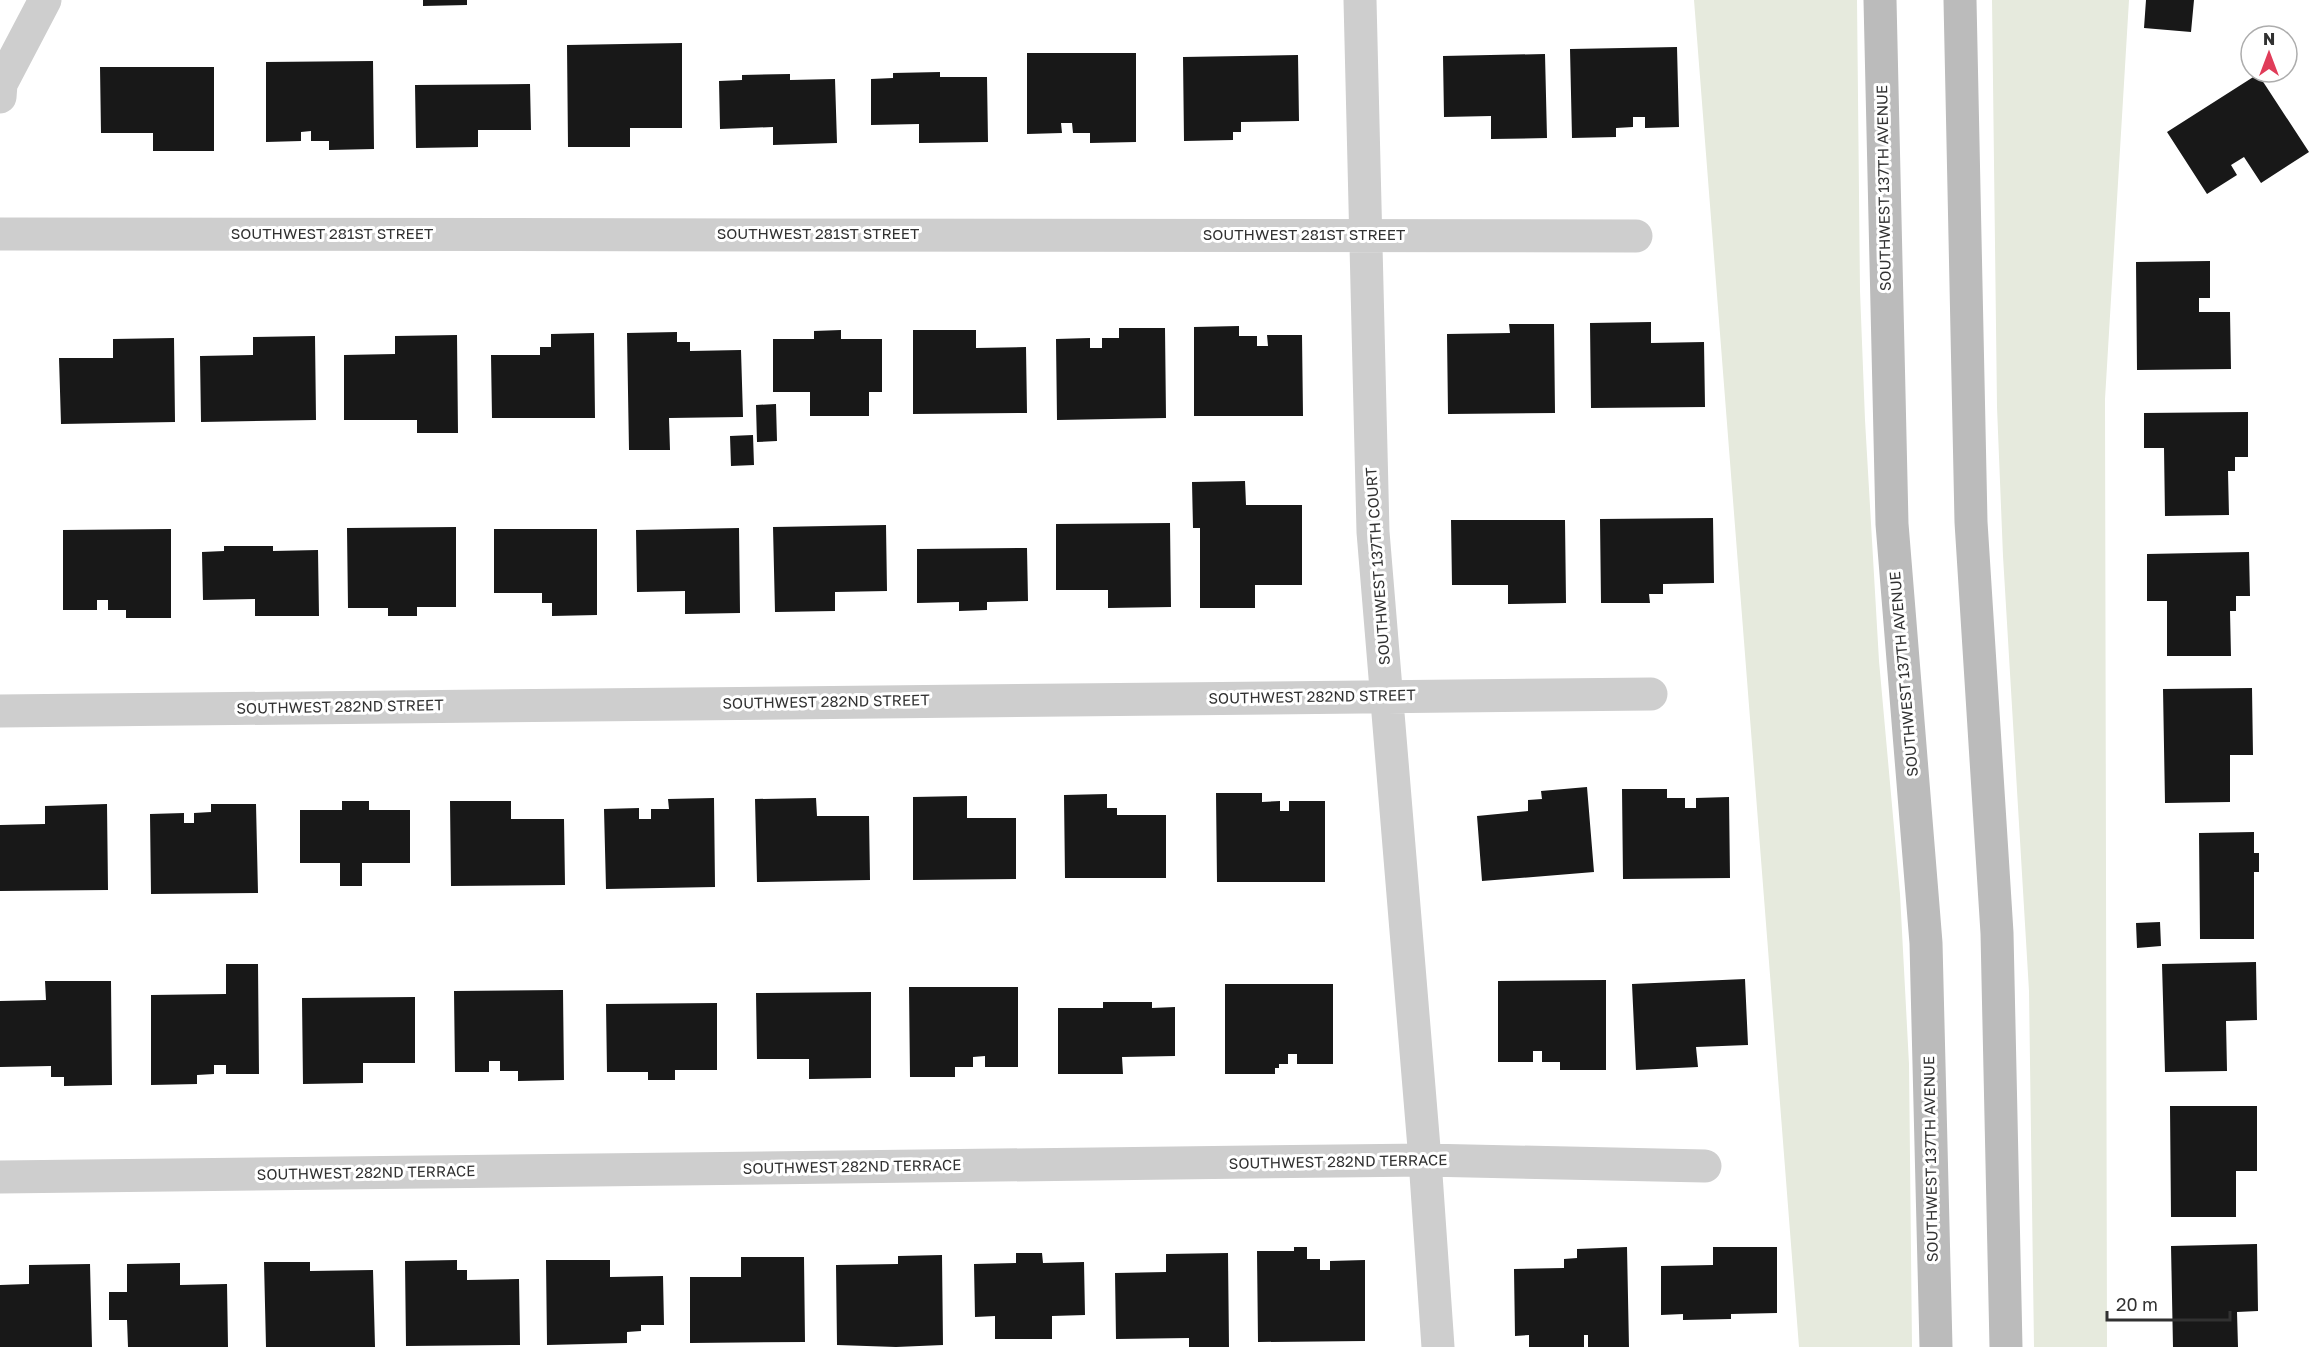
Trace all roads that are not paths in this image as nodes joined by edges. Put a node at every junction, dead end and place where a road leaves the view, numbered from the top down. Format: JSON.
{"nodes":[{"id":1,"x":45,"y":0,"type":"edge"},
{"id":2,"x":1360,"y":0,"type":"edge"},
{"id":3,"x":1880,"y":0,"type":"edge"},
{"id":4,"x":1960,"y":0,"type":"edge"},
{"id":5,"x":0,"y":97,"type":"edge"},
{"id":6,"x":0,"y":234,"type":"edge"},
{"id":7,"x":1364,"y":234,"type":"junction"},
{"id":8,"x":1636,"y":237,"type":"dead end"},
{"id":9,"x":1651,"y":694,"type":"dead end"},
{"id":10,"x":1387,"y":697,"type":"junction"},
{"id":11,"x":0,"y":711,"type":"edge"},
{"id":12,"x":1425,"y":1160,"type":"junction"},
{"id":13,"x":1705,"y":1166,"type":"dead end"},
{"id":14,"x":0,"y":1177,"type":"edge"},
{"id":15,"x":1438,"y":1347,"type":"edge"},
{"id":16,"x":1936,"y":1347,"type":"edge"},
{"id":17,"x":2007,"y":1347,"type":"edge"}],
"edges":[{"from":1,"to":5,"type":"street"},
{"from":2,"to":7,"type":"street","name":"SOUTHWEST 137TH COURT"},
{"from":3,"to":16,"type":"main road","name":"SOUTHWEST 137TH AVENUE"},
{"from":4,"to":17,"type":"main road"},
{"from":6,"to":7,"type":"street","name":"SOUTHWEST 281ST STREET"},
{"from":7,"to":8,"type":"street","name":"SOUTHWEST 281ST STREET"},
{"from":7,"to":10,"type":"street","name":"SOUTHWEST 137TH COURT"},
{"from":9,"to":10,"type":"street","name":"SOUTHWEST 282ND STREET"},
{"from":10,"to":11,"type":"street","name":"SOUTHWEST 282ND STREET"},
{"from":10,"to":12,"type":"street","name":"SOUTHWEST 137TH COURT"},
{"from":12,"to":13,"type":"street","name":"SOUTHWEST 282ND TERRACE"},
{"from":12,"to":14,"type":"street","name":"SOUTHWEST 282ND TERRACE"},
{"from":12,"to":15,"type":"street","name":"SOUTHWEST 137TH COURT"}]}
